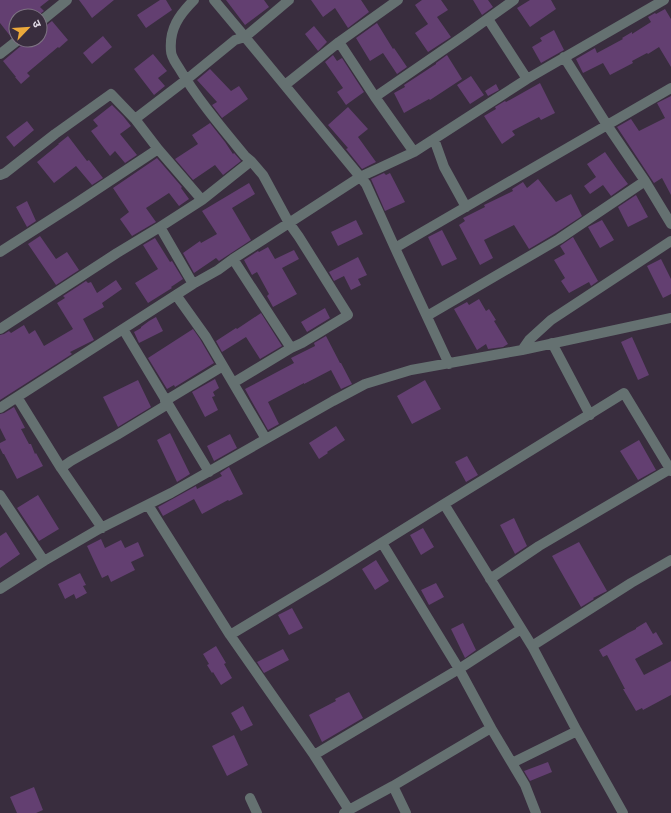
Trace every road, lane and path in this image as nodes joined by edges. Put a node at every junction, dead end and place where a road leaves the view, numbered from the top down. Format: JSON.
{"nodes":[{"id":1,"x":67,"y":0,"type":"edge"},
{"id":2,"x":194,"y":0,"type":"edge"},
{"id":3,"x":214,"y":0,"type":"edge"},
{"id":4,"x":289,"y":0,"type":"edge"},
{"id":5,"x":398,"y":0,"type":"edge"},
{"id":6,"x":514,"y":0,"type":"edge"},
{"id":7,"x":664,"y":0,"type":"edge"},
{"id":8,"x":48,"y":15,"type":"edge"},
{"id":9,"x":488,"y":19,"type":"junction"},
{"id":10,"x":245,"y":37,"type":"junction"},
{"id":11,"x":339,"y":42,"type":"junction"},
{"id":12,"x":8,"y":48,"type":"edge"},
{"id":13,"x":0,"y":54,"type":"edge"},
{"id":14,"x":564,"y":57,"type":"junction"},
{"id":15,"x":527,"y":79,"type":"junction"},
{"id":16,"x":186,"y":80,"type":"junction"},
{"id":17,"x":285,"y":85,"type":"junction"},
{"id":18,"x":671,"y":88,"type":"edge"},
{"id":19,"x":375,"y":97,"type":"junction"},
{"id":20,"x":135,"y":119,"type":"junction"},
{"id":21,"x":607,"y":125,"type":"junction"},
{"id":22,"x":434,"y":139,"type":"junction"},
{"id":23,"x":158,"y":149,"type":"junction"},
{"id":24,"x":414,"y":152,"type":"junction"},
{"id":25,"x":251,"y":161,"type":"junction"},
{"id":26,"x":0,"y":175,"type":"edge"},
{"id":27,"x":360,"y":177,"type":"junction"},
{"id":28,"x":645,"y":181,"type":"junction"},
{"id":29,"x":202,"y":200,"type":"junction"},
{"id":30,"x":466,"y":207,"type":"junction"},
{"id":31,"x":289,"y":223,"type":"junction"},
{"id":32,"x":671,"y":224,"type":"edge"},
{"id":33,"x":160,"y":227,"type":"junction"},
{"id":34,"x":671,"y":241,"type":"edge"},
{"id":35,"x":395,"y":248,"type":"junction"},
{"id":36,"x":0,"y":252,"type":"edge"},
{"id":37,"x":233,"y":259,"type":"junction"},
{"id":38,"x":193,"y":284,"type":"junction"},
{"id":39,"x":176,"y":295,"type":"junction"},
{"id":40,"x":427,"y":316,"type":"junction"},
{"id":41,"x":671,"y":318,"type":"edge"},
{"id":42,"x":0,"y":329,"type":"edge"},
{"id":43,"x":123,"y":329,"type":"junction"},
{"id":44,"x":552,"y":343,"type":"junction"},
{"id":45,"x":291,"y":348,"type":"junction"},
{"id":46,"x":522,"y":350,"type":"junction"},
{"id":47,"x":449,"y":364,"type":"junction"},
{"id":48,"x":223,"y":366,"type":"junction"},
{"id":49,"x":233,"y":383,"type":"junction"},
{"id":50,"x":17,"y":398,"type":"junction"},
{"id":51,"x":167,"y":403,"type":"junction"},
{"id":52,"x":0,"y":408,"type":"edge"},
{"id":53,"x":590,"y":415,"type":"junction"},
{"id":54,"x":266,"y":439,"type":"junction"},
{"id":55,"x":61,"y":468,"type":"junction"},
{"id":56,"x":671,"y":469,"type":"edge"},
{"id":57,"x":208,"y":472,"type":"junction"},
{"id":58,"x":0,"y":495,"type":"edge"},
{"id":59,"x":444,"y":504,"type":"junction"},
{"id":60,"x":148,"y":505,"type":"junction"},
{"id":61,"x":102,"y":528,"type":"junction"},
{"id":62,"x":382,"y":543,"type":"junction"},
{"id":63,"x":671,"y":560,"type":"edge"},
{"id":64,"x":44,"y":561,"type":"junction"},
{"id":65,"x":490,"y":579,"type":"junction"},
{"id":66,"x":0,"y":589,"type":"edge"},
{"id":67,"x":521,"y":629,"type":"junction"},
{"id":68,"x":230,"y":635,"type":"junction"},
{"id":69,"x":532,"y":646,"type":"junction"},
{"id":70,"x":459,"y":669,"type":"junction"},
{"id":71,"x":491,"y":728,"type":"junction"},
{"id":72,"x":577,"y":731,"type":"junction"},
{"id":73,"x":314,"y":755,"type":"junction"},
{"id":74,"x":512,"y":763,"type":"junction"},
{"id":75,"x":393,"y":786,"type":"junction"},
{"id":76,"x":250,"y":798,"type":"dead end"},
{"id":77,"x":346,"y":812,"type":"edge"},
{"id":78,"x":257,"y":813,"type":"edge"},
{"id":79,"x":406,"y":813,"type":"edge"},
{"id":80,"x":536,"y":813,"type":"edge"},
{"id":81,"x":623,"y":813,"type":"edge"}],
"edges":[{"from":1,"to":8,"type":"street"},
{"from":2,"to":16,"type":"street"},
{"from":3,"to":10,"type":"street"},
{"from":4,"to":10,"type":"street"},
{"from":5,"to":11,"type":"street"},
{"from":6,"to":9,"type":"street"},
{"from":7,"to":14,"type":"street"},
{"from":9,"to":15,"type":"street"},
{"from":9,"to":19,"type":"street"},
{"from":10,"to":16,"type":"street"},
{"from":10,"to":17,"type":"street"},
{"from":11,"to":17,"type":"street"},
{"from":11,"to":19,"type":"street"},
{"from":12,"to":13,"type":"street"},
{"from":14,"to":15,"type":"street"},
{"from":14,"to":21,"type":"street"},
{"from":15,"to":22,"type":"street"},
{"from":16,"to":20,"type":"street"},
{"from":16,"to":25,"type":"street"},
{"from":17,"to":27,"type":"street"},
{"from":18,"to":21,"type":"street"},
{"from":19,"to":24,"type":"street"},
{"from":20,"to":23,"type":"street"},
{"from":20,"to":26,"type":"street"},
{"from":21,"to":28,"type":"street"},
{"from":21,"to":30,"type":"street"},
{"from":22,"to":24,"type":"street"},
{"from":22,"to":30,"type":"street"},
{"from":23,"to":29,"type":"street"},
{"from":23,"to":36,"type":"street"},
{"from":24,"to":27,"type":"street"},
{"from":25,"to":29,"type":"street"},
{"from":25,"to":31,"type":"street"},
{"from":27,"to":31,"type":"street"},
{"from":27,"to":35,"type":"street"},
{"from":28,"to":32,"type":"street"},
{"from":28,"to":40,"type":"street"},
{"from":29,"to":33,"type":"street"},
{"from":30,"to":35,"type":"street"},
{"from":31,"to":37,"type":"street"},
{"from":31,"to":45,"type":"street"},
{"from":33,"to":38,"type":"street"},
{"from":33,"to":42,"type":"street"},
{"from":34,"to":46,"type":"street"},
{"from":35,"to":40,"type":"street"},
{"from":37,"to":38,"type":"street"},
{"from":37,"to":45,"type":"street"},
{"from":38,"to":39,"type":"street"},
{"from":39,"to":43,"type":"street"},
{"from":39,"to":48,"type":"street"},
{"from":40,"to":47,"type":"street"},
{"from":41,"to":44,"type":"street"},
{"from":43,"to":50,"type":"street"},
{"from":43,"to":51,"type":"street"},
{"from":44,"to":46,"type":"street"},
{"from":44,"to":53,"type":"street"},
{"from":45,"to":49,"type":"street"},
{"from":46,"to":47,"type":"street"},
{"from":47,"to":54,"type":"street"},
{"from":48,"to":49,"type":"street"},
{"from":48,"to":51,"type":"street"},
{"from":49,"to":54,"type":"street"},
{"from":50,"to":52,"type":"street"},
{"from":50,"to":55,"type":"street"},
{"from":51,"to":55,"type":"street"},
{"from":51,"to":57,"type":"street"},
{"from":53,"to":56,"type":"street"},
{"from":53,"to":59,"type":"street"},
{"from":54,"to":57,"type":"street"},
{"from":55,"to":61,"type":"street"},
{"from":56,"to":65,"type":"street"},
{"from":57,"to":60,"type":"street"},
{"from":58,"to":64,"type":"street"},
{"from":59,"to":62,"type":"street"},
{"from":59,"to":65,"type":"street"},
{"from":60,"to":61,"type":"street"},
{"from":60,"to":68,"type":"street"},
{"from":61,"to":64,"type":"street"},
{"from":62,"to":68,"type":"street"},
{"from":62,"to":70,"type":"street"},
{"from":63,"to":69,"type":"street"},
{"from":64,"to":66,"type":"street"},
{"from":65,"to":67,"type":"street"},
{"from":67,"to":69,"type":"street"},
{"from":67,"to":70,"type":"street"},
{"from":68,"to":73,"type":"street"},
{"from":69,"to":72,"type":"street"},
{"from":70,"to":71,"type":"street"},
{"from":70,"to":73,"type":"street"},
{"from":71,"to":74,"type":"street"},
{"from":71,"to":75,"type":"street"},
{"from":72,"to":74,"type":"street"},
{"from":72,"to":81,"type":"street"},
{"from":73,"to":77,"type":"street"},
{"from":74,"to":80,"type":"street"},
{"from":75,"to":77,"type":"street"},
{"from":75,"to":79,"type":"street"},
{"from":76,"to":78,"type":"street"}]}
